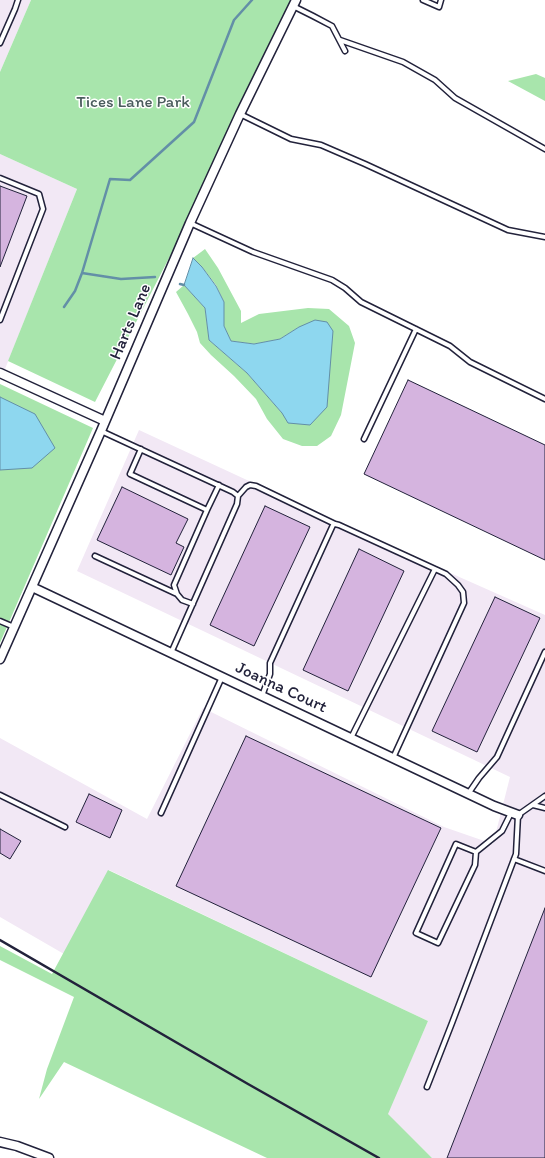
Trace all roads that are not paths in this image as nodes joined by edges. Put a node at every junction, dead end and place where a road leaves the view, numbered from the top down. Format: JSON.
{"nodes":[{"id":1,"x":18,"y":0,"type":"edge"},
{"id":2,"x":423,"y":0,"type":"edge"},
{"id":3,"x":441,"y":0,"type":"edge"},
{"id":4,"x":294,"y":3,"type":"edge"},
{"id":5,"x":2,"y":35,"type":"edge"},
{"id":6,"x":340,"y":40,"type":"junction"},
{"id":7,"x":0,"y":43,"type":"edge"},
{"id":8,"x":345,"y":51,"type":"dead end"},
{"id":9,"x":240,"y":114,"type":"junction"},
{"id":10,"x":545,"y":149,"type":"edge"},
{"id":11,"x":0,"y":178,"type":"edge"},
{"id":12,"x":190,"y":223,"type":"junction"},
{"id":13,"x":545,"y":237,"type":"edge"},
{"id":14,"x":0,"y":320,"type":"edge"},
{"id":15,"x":416,"y":329,"type":"junction"},
{"id":16,"x":0,"y":373,"type":"edge"},
{"id":17,"x":545,"y":399,"type":"edge"},
{"id":18,"x":105,"y":421,"type":"junction"},
{"id":19,"x":101,"y":431,"type":"junction"},
{"id":20,"x":364,"y":439,"type":"dead end"},
{"id":21,"x":141,"y":450,"type":"junction"},
{"id":22,"x":219,"y":485,"type":"junction"},
{"id":23,"x":238,"y":496,"type":"junction"},
{"id":24,"x":207,"y":510,"type":"junction"},
{"id":25,"x":335,"y":524,"type":"junction"},
{"id":26,"x":95,"y":556,"type":"dead end"},
{"id":27,"x":435,"y":569,"type":"junction"},
{"id":28,"x":32,"y":587,"type":"junction"},
{"id":29,"x":177,"y":594,"type":"junction"},
{"id":30,"x":193,"y":604,"type":"junction"},
{"id":31,"x":0,"y":621,"type":"edge"},
{"id":32,"x":14,"y":627,"type":"junction"},
{"id":33,"x":545,"y":652,"type":"edge"},
{"id":34,"x":171,"y":653,"type":"junction"},
{"id":35,"x":0,"y":659,"type":"edge"},
{"id":36,"x":222,"y":677,"type":"junction"},
{"id":37,"x":262,"y":696,"type":"junction"},
{"id":38,"x":351,"y":738,"type":"junction"},
{"id":39,"x":393,"y":758,"type":"junction"},
{"id":40,"x":0,"y":794,"type":"edge"},
{"id":41,"x":468,"y":794,"type":"junction"},
{"id":42,"x":545,"y":796,"type":"edge"},
{"id":43,"x":533,"y":805,"type":"junction"},
{"id":44,"x":545,"y":808,"type":"edge"},
{"id":45,"x":161,"y":813,"type":"dead end"},
{"id":46,"x":515,"y":814,"type":"junction"},
{"id":47,"x":65,"y":827,"type":"dead end"},
{"id":48,"x":476,"y":852,"type":"junction"},
{"id":49,"x":514,"y":859,"type":"junction"},
{"id":50,"x":545,"y":871,"type":"edge"},
{"id":51,"x":427,"y":1087,"type":"dead end"},
{"id":52,"x":0,"y":1142,"type":"edge"},
{"id":53,"x":50,"y":1158,"type":"edge"}],
"edges":[{"from":1,"to":5,"type":"lane"},
{"from":2,"to":3,"type":"lane"},
{"from":4,"to":6,"type":"lane"},
{"from":4,"to":9,"type":"street","name":"Harts Lane"},
{"from":5,"to":7,"type":"lane"},
{"from":6,"to":8,"type":"lane"},
{"from":6,"to":10,"type":"lane"},
{"from":9,"to":12,"type":"street","name":"Harts Lane"},
{"from":9,"to":13,"type":"lane"},
{"from":11,"to":14,"type":"lane"},
{"from":12,"to":15,"type":"lane"},
{"from":12,"to":18,"type":"street","name":"Harts Lane"},
{"from":15,"to":17,"type":"lane"},
{"from":15,"to":20,"type":"lane"},
{"from":16,"to":18,"type":"street"},
{"from":18,"to":19,"type":"street","name":"Harts Lane"},
{"from":19,"to":21,"type":"lane"},
{"from":19,"to":28,"type":"street","name":"Harts Lane"},
{"from":21,"to":22,"type":"lane"},
{"from":21,"to":24,"type":"lane"},
{"from":22,"to":23,"type":"lane"},
{"from":22,"to":24,"type":"lane"},
{"from":23,"to":25,"type":"lane"},
{"from":23,"to":30,"type":"lane"},
{"from":24,"to":29,"type":"lane"},
{"from":25,"to":27,"type":"lane"},
{"from":25,"to":37,"type":"lane"},
{"from":26,"to":29,"type":"lane"},
{"from":27,"to":38,"type":"lane"},
{"from":27,"to":39,"type":"lane"},
{"from":28,"to":32,"type":"street","name":"Harts Lane"},
{"from":28,"to":34,"type":"street","name":"Joanna Court"},
{"from":29,"to":30,"type":"lane"},
{"from":30,"to":34,"type":"lane"},
{"from":31,"to":32,"type":"lane"},
{"from":32,"to":35,"type":"street","name":"Harts Lane"},
{"from":33,"to":41,"type":"lane"},
{"from":34,"to":36,"type":"street","name":"Joanna Court"},
{"from":36,"to":37,"type":"street","name":"Joanna Court"},
{"from":36,"to":45,"type":"lane"},
{"from":37,"to":38,"type":"street","name":"Joanna Court"},
{"from":38,"to":39,"type":"street","name":"Joanna Court"},
{"from":39,"to":41,"type":"street","name":"Joanna Court"},
{"from":40,"to":47,"type":"lane"},
{"from":41,"to":46,"type":"street","name":"Joanna Court"},
{"from":42,"to":43,"type":"lane"},
{"from":43,"to":44,"type":"lane"},
{"from":43,"to":46,"type":"lane"},
{"from":46,"to":48,"type":"lane"},
{"from":46,"to":49,"type":"lane"},
{"from":48,"to":48,"type":"lane"},
{"from":49,"to":50,"type":"lane"},
{"from":49,"to":51,"type":"lane"},
{"from":52,"to":53,"type":"street"}]}
